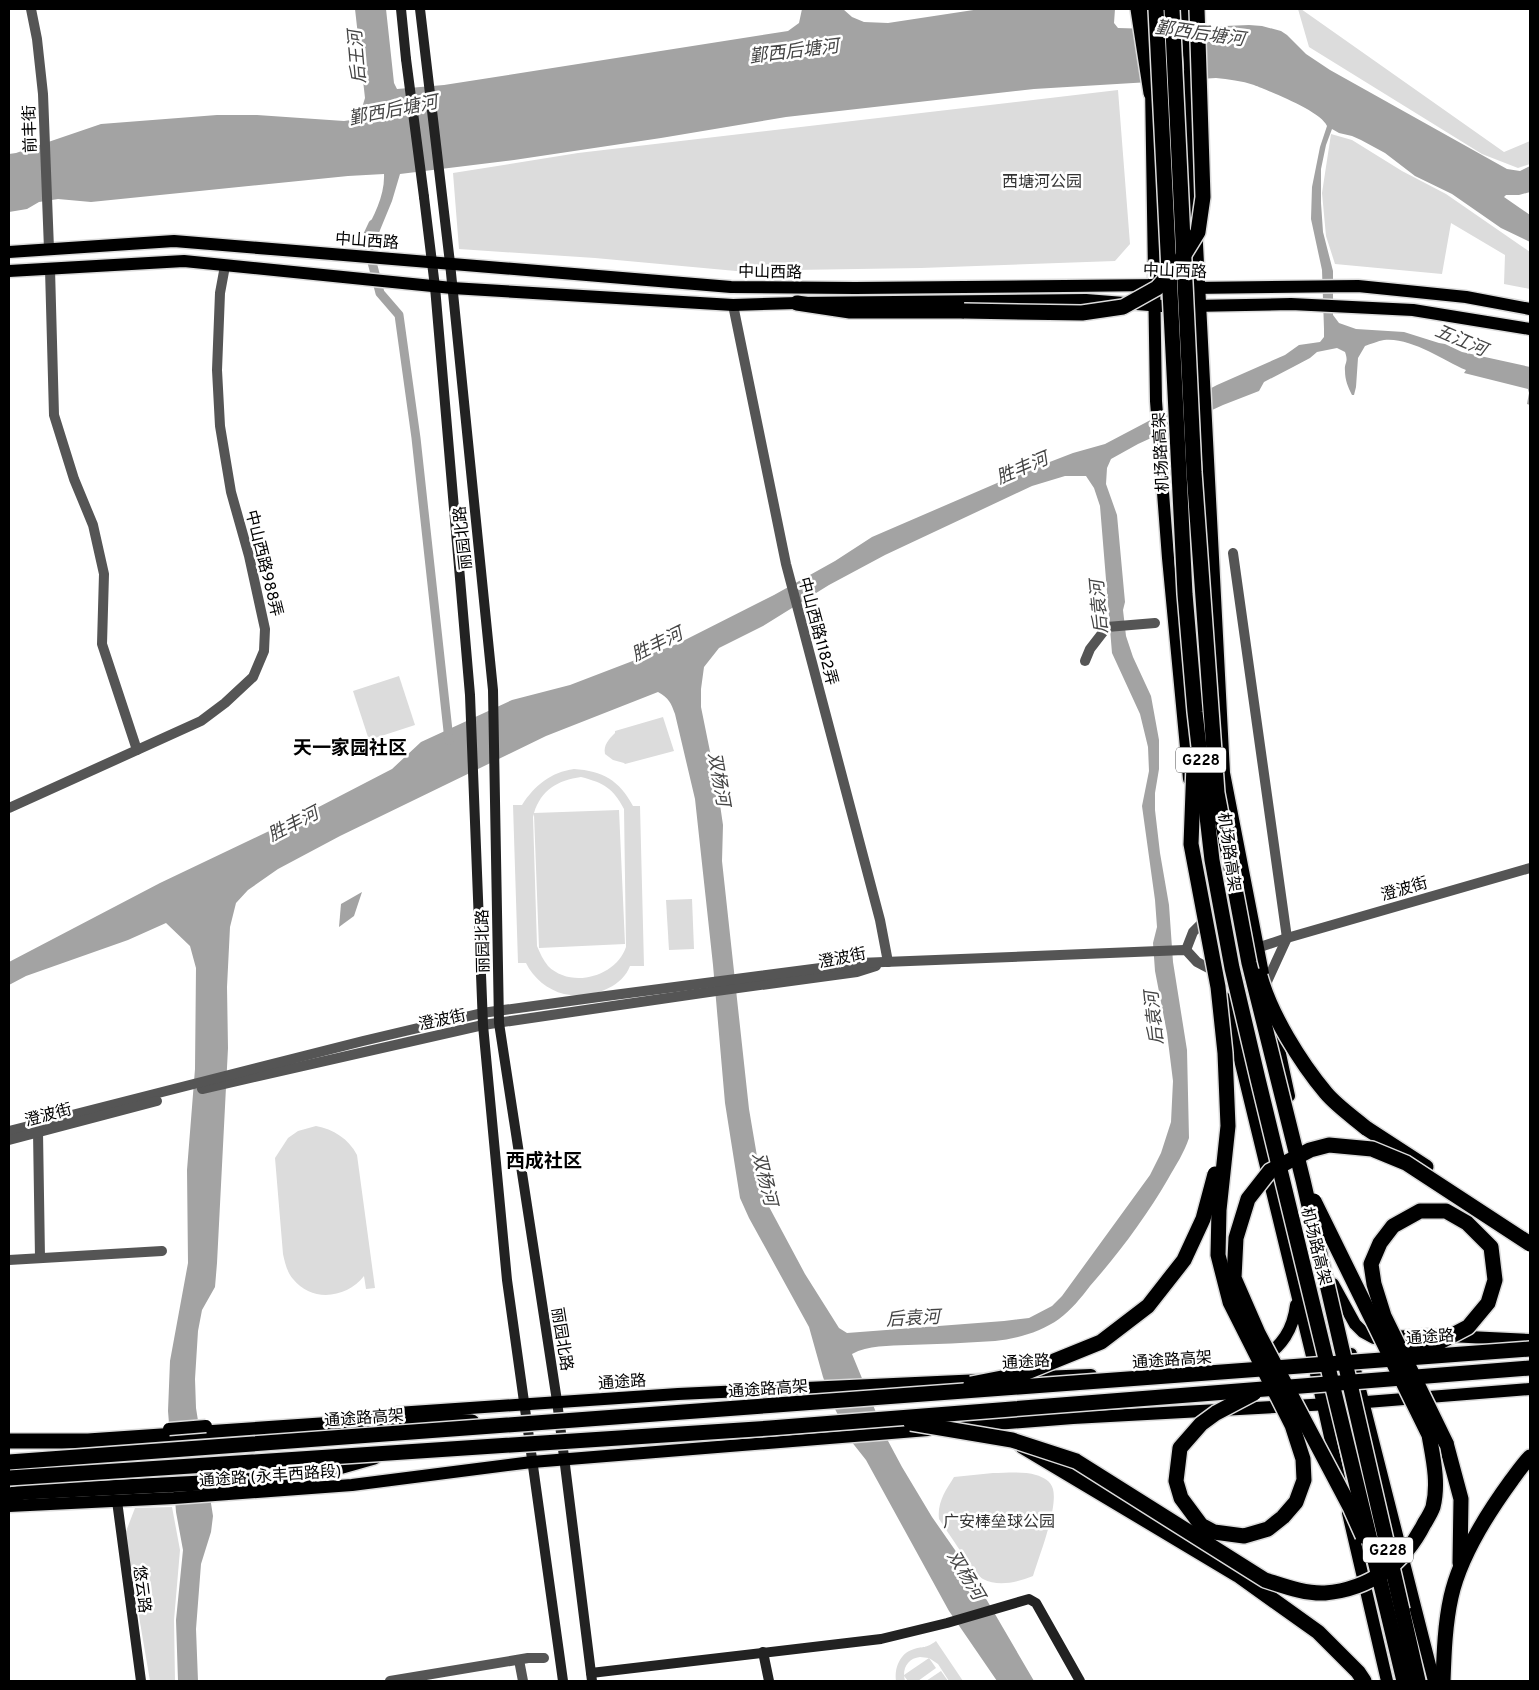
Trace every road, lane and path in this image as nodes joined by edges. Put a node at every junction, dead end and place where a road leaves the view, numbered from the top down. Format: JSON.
{"nodes":[{"id":1,"x":31,"y":9,"type":"edge"},
{"id":2,"x":401,"y":9,"type":"edge"},
{"id":3,"x":420,"y":9,"type":"edge"},
{"id":4,"x":1138,"y":9,"type":"edge"},
{"id":5,"x":1147,"y":9,"type":"edge"},
{"id":6,"x":1156,"y":9,"type":"edge"},
{"id":7,"x":1172,"y":9,"type":"edge"},
{"id":8,"x":1182,"y":9,"type":"edge"},
{"id":9,"x":1188,"y":9,"type":"edge"},
{"id":10,"x":1198,"y":9,"type":"edge"},
{"id":11,"x":1151,"y":95,"type":"junction"},
{"id":12,"x":1193,"y":166,"type":"junction"},
{"id":13,"x":49,"y":249,"type":"junction"},
{"id":14,"x":9,"y":252,"type":"edge"},
{"id":15,"x":433,"y":261,"type":"junction"},
{"id":16,"x":450,"y":262,"type":"junction"},
{"id":17,"x":225,"y":266,"type":"junction"},
{"id":18,"x":50,"y":269,"type":"junction"},
{"id":19,"x":9,"y":271,"type":"edge"},
{"id":20,"x":1154,"y":284,"type":"junction"},
{"id":21,"x":435,"y":287,"type":"junction"},
{"id":22,"x":452,"y":288,"type":"junction"},
{"id":23,"x":1199,"y":288,"type":"junction"},
{"id":24,"x":797,"y":302,"type":"junction"},
{"id":25,"x":733,"y":305,"type":"junction"},
{"id":26,"x":1154,"y":306,"type":"junction"},
{"id":27,"x":1200,"y":306,"type":"junction"},
{"id":28,"x":1530,"y":309,"type":"edge"},
{"id":29,"x":1530,"y":329,"type":"edge"},
{"id":30,"x":1233,"y":553,"type":"dead end"},
{"id":31,"x":1155,"y":623,"type":"dead end"},
{"id":32,"x":1085,"y":660,"type":"dead end"},
{"id":33,"x":1195,"y":712,"type":"junction"},
{"id":34,"x":137,"y":750,"type":"junction"},
{"id":35,"x":9,"y":808,"type":"edge"},
{"id":36,"x":1530,"y":868,"type":"edge"},
{"id":37,"x":1234,"y":888,"type":"junction"},
{"id":38,"x":1208,"y":917,"type":"junction"},
{"id":39,"x":1287,"y":938,"type":"junction"},
{"id":40,"x":1257,"y":948,"type":"junction"},
{"id":41,"x":1185,"y":950,"type":"junction"},
{"id":42,"x":888,"y":962,"type":"junction"},
{"id":43,"x":1219,"y":973,"type":"junction"},
{"id":44,"x":1265,"y":986,"type":"junction"},
{"id":45,"x":709,"y":987,"type":"junction"},
{"id":46,"x":499,"y":1011,"type":"junction"},
{"id":47,"x":482,"y":1013,"type":"junction"},
{"id":48,"x":499,"y":1023,"type":"junction"},
{"id":49,"x":483,"y":1025,"type":"junction"},
{"id":50,"x":230,"y":1078,"type":"junction"},
{"id":51,"x":181,"y":1091,"type":"junction"},
{"id":52,"x":1228,"y":1126,"type":"junction"},
{"id":53,"x":9,"y":1131,"type":"edge"},
{"id":54,"x":38,"y":1132,"type":"junction"},
{"id":55,"x":9,"y":1140,"type":"edge"},
{"id":56,"x":1303,"y":1180,"type":"junction"},
{"id":57,"x":1530,"y":1238,"type":"edge"},
{"id":58,"x":1530,"y":1244,"type":"edge"},
{"id":59,"x":162,"y":1251,"type":"dead end"},
{"id":60,"x":40,"y":1258,"type":"junction"},
{"id":61,"x":9,"y":1260,"type":"edge"},
{"id":62,"x":1333,"y":1284,"type":"junction"},
{"id":63,"x":1297,"y":1298,"type":"junction"},
{"id":64,"x":1530,"y":1340,"type":"edge"},
{"id":65,"x":1530,"y":1345,"type":"edge"},
{"id":66,"x":1530,"y":1349,"type":"edge"},
{"id":67,"x":1352,"y":1358,"type":"junction"},
{"id":68,"x":1313,"y":1360,"type":"junction"},
{"id":69,"x":1370,"y":1362,"type":"junction"},
{"id":70,"x":1256,"y":1363,"type":"junction"},
{"id":71,"x":1530,"y":1368,"type":"edge"},
{"id":72,"x":1530,"y":1389,"type":"edge"},
{"id":73,"x":1260,"y":1390,"type":"junction"},
{"id":74,"x":946,"y":1394,"type":"junction"},
{"id":75,"x":557,"y":1401,"type":"junction"},
{"id":76,"x":1363,"y":1403,"type":"junction"},
{"id":77,"x":524,"y":1404,"type":"junction"},
{"id":78,"x":1322,"y":1404,"type":"junction"},
{"id":79,"x":508,"y":1424,"type":"junction"},
{"id":80,"x":888,"y":1426,"type":"junction"},
{"id":81,"x":1012,"y":1440,"type":"junction"},
{"id":82,"x":9,"y":1441,"type":"edge"},
{"id":83,"x":382,"y":1455,"type":"junction"},
{"id":84,"x":1530,"y":1457,"type":"edge"},
{"id":85,"x":565,"y":1460,"type":"junction"},
{"id":86,"x":9,"y":1462,"type":"edge"},
{"id":87,"x":532,"y":1462,"type":"junction"},
{"id":88,"x":9,"y":1478,"type":"edge"},
{"id":89,"x":9,"y":1494,"type":"edge"},
{"id":90,"x":117,"y":1501,"type":"junction"},
{"id":91,"x":9,"y":1506,"type":"edge"},
{"id":92,"x":1375,"y":1557,"type":"junction"},
{"id":93,"x":1460,"y":1568,"type":"junction"},
{"id":94,"x":763,"y":1652,"type":"junction"},
{"id":95,"x":544,"y":1658,"type":"dead end"},
{"id":96,"x":519,"y":1660,"type":"junction"},
{"id":97,"x":591,"y":1677,"type":"edge"},
{"id":98,"x":412,"y":1680,"type":"edge"},
{"id":99,"x":141,"y":1681,"type":"edge"},
{"id":100,"x":390,"y":1681,"type":"edge"},
{"id":101,"x":522,"y":1681,"type":"edge"},
{"id":102,"x":563,"y":1681,"type":"edge"},
{"id":103,"x":769,"y":1681,"type":"edge"},
{"id":104,"x":1080,"y":1681,"type":"edge"},
{"id":105,"x":1364,"y":1681,"type":"edge"},
{"id":106,"x":1388,"y":1681,"type":"edge"},
{"id":107,"x":1404,"y":1681,"type":"edge"},
{"id":108,"x":1418,"y":1681,"type":"edge"},
{"id":109,"x":1434,"y":1681,"type":"edge"},
{"id":110,"x":1443,"y":1681,"type":"edge"}],
"edges":[{"from":1,"to":13,"type":"street","name":"前丰街"},
{"from":2,"to":15,"type":"main road","name":"丽园北路","bridge":true},
{"from":3,"to":16,"type":"main road","name":"丽园北路"},
{"from":4,"to":11,"type":"highway"},
{"from":5,"to":11,"type":"main road"},
{"from":6,"to":33,"type":"highway","name":"机场路高架","number":"G228","bridge":true},
{"from":7,"to":37,"type":"highway","name":"机场路高架","number":"G228","bridge":true},
{"from":8,"to":12,"type":"main road"},
{"from":9,"to":12,"type":"highway"},
{"from":10,"to":24,"type":"highway","bridge":true},
{"from":11,"to":20,"type":"main road"},
{"from":12,"to":23,"type":"main road"},
{"from":13,"to":14,"type":"main road","name":"中山西路"},
{"from":13,"to":15,"type":"main road","name":"中山西路"},
{"from":15,"to":16,"type":"main road","name":"中山西路"},
{"from":15,"to":21,"type":"main road","name":"丽园北路"},
{"from":16,"to":20,"type":"main road","name":"中山西路"},
{"from":16,"to":22,"type":"main road","name":"丽园北路"},
{"from":17,"to":18,"type":"main road","name":"中山西路"},
{"from":17,"to":21,"type":"main road","name":"中山西路"},
{"from":17,"to":34,"type":"street","name":"中山西路988弄"},
{"from":18,"to":19,"type":"main road","name":"中山西路"},
{"from":18,"to":34,"type":"street"},
{"from":20,"to":23,"type":"main road","name":"中山西路"},
{"from":20,"to":26,"type":"main road"},
{"from":21,"to":22,"type":"main road","name":"中山西路"},
{"from":21,"to":47,"type":"main road","name":"丽园北路"},
{"from":22,"to":25,"type":"main road","name":"中山西路"},
{"from":22,"to":46,"type":"main road","name":"丽园北路"},
{"from":23,"to":27,"type":"main road"},
{"from":23,"to":28,"type":"main road","name":"中山西路"},
{"from":24,"to":25,"type":"main road","name":"中山西路"},
{"from":24,"to":26,"type":"main road","name":"中山西路"},
{"from":25,"to":42,"type":"street","name":"中山西路1182弄"},
{"from":26,"to":27,"type":"main road","name":"中山西路"},
{"from":26,"to":38,"type":"main road"},
{"from":27,"to":29,"type":"main road","name":"中山西路"},
{"from":27,"to":40,"type":"main road"},
{"from":30,"to":39,"type":"street"},
{"from":31,"to":32,"type":"street"},
{"from":33,"to":52,"type":"highway","bridge":true},
{"from":33,"to":92,"type":"highway","name":"机场路高架","number":"G228","bridge":true},
{"from":34,"to":35,"type":"street","name":"中山西路988弄"},
{"from":36,"to":39,"type":"street","name":"澄波街"},
{"from":37,"to":56,"type":"highway","name":"机场路高架","number":"G228","bridge":true},
{"from":37,"to":57,"type":"highway","bridge":true},
{"from":38,"to":41,"type":"street"},
{"from":38,"to":43,"type":"main road"},
{"from":39,"to":40,"type":"street","name":"澄波街"},
{"from":39,"to":44,"type":"street"},
{"from":40,"to":44,"type":"main road"},
{"from":41,"to":42,"type":"street","name":"澄波街"},
{"from":41,"to":43,"type":"street"},
{"from":42,"to":45,"type":"street","name":"澄波街"},
{"from":43,"to":63,"type":"main road"},
{"from":44,"to":62,"type":"main road"},
{"from":45,"to":46,"type":"street","name":"澄波街"},
{"from":45,"to":48,"type":"street","name":"澄波街"},
{"from":46,"to":47,"type":"street","name":"澄波街"},
{"from":46,"to":48,"type":"main road","name":"丽园北路"},
{"from":47,"to":49,"type":"main road","name":"丽园北路"},
{"from":47,"to":50,"type":"street","name":"澄波街"},
{"from":48,"to":49,"type":"street","name":"澄波街"},
{"from":48,"to":75,"type":"main road","name":"丽园北路"},
{"from":49,"to":50,"type":"street","name":"澄波街"},
{"from":49,"to":77,"type":"main road","name":"丽园北路"},
{"from":50,"to":51,"type":"street","name":"澄波街"},
{"from":51,"to":53,"type":"street","name":"澄波街"},
{"from":51,"to":54,"type":"street","name":"澄波街"},
{"from":52,"to":73,"type":"highway","bridge":true},
{"from":52,"to":74,"type":"highway","bridge":true},
{"from":54,"to":55,"type":"street","name":"澄波街"},
{"from":54,"to":60,"type":"street"},
{"from":56,"to":81,"type":"highway","bridge":true},
{"from":56,"to":108,"type":"highway","name":"机场路高架","number":"G228","bridge":true},
{"from":58,"to":92,"type":"highway","bridge":true},
{"from":59,"to":60,"type":"street"},
{"from":60,"to":61,"type":"street"},
{"from":62,"to":64,"type":"main road"},
{"from":62,"to":67,"type":"main road"},
{"from":63,"to":68,"type":"main road"},
{"from":63,"to":70,"type":"main road"},
{"from":65,"to":67,"type":"main road","name":"通途路"},
{"from":66,"to":69,"type":"highway","name":"通途路高架","bridge":true},
{"from":67,"to":68,"type":"main road","name":"通途路"},
{"from":67,"to":76,"type":"main road"},
{"from":68,"to":70,"type":"main road","name":"通途路"},
{"from":68,"to":78,"type":"main road"},
{"from":69,"to":74,"type":"highway","name":"通途路高架","bridge":true},
{"from":69,"to":93,"type":"highway","bridge":true},
{"from":70,"to":75,"type":"main road","name":"通途路"},
{"from":71,"to":73,"type":"highway","bridge":true},
{"from":72,"to":76,"type":"main road"},
{"from":73,"to":80,"type":"highway","bridge":true},
{"from":74,"to":79,"type":"highway","name":"通途路高架","bridge":true},
{"from":75,"to":77,"type":"main road","name":"通途路"},
{"from":75,"to":85,"type":"main road","name":"丽园北路"},
{"from":76,"to":78,"type":"main road"},
{"from":76,"to":109,"type":"main road"},
{"from":77,"to":82,"type":"main road","bridge":true},
{"from":77,"to":87,"type":"main road","name":"丽园北路"},
{"from":78,"to":80,"type":"main road"},
{"from":78,"to":106,"type":"main road"},
{"from":79,"to":82,"type":"highway","bridge":true},
{"from":79,"to":86,"type":"highway","name":"通途路高架","bridge":true},
{"from":80,"to":81,"type":"highway","bridge":true},
{"from":80,"to":83,"type":"highway","bridge":true},
{"from":80,"to":85,"type":"main road"},
{"from":81,"to":105,"type":"highway","bridge":true},
{"from":83,"to":88,"type":"highway","bridge":true},
{"from":83,"to":89,"type":"highway"},
{"from":84,"to":93,"type":"highway"},
{"from":85,"to":87,"type":"main road"},
{"from":85,"to":97,"type":"main road","name":"丽园北路"},
{"from":87,"to":90,"type":"main road","name":"通途路 (永丰西路段)"},
{"from":87,"to":102,"type":"main road","name":"丽园北路"},
{"from":90,"to":91,"type":"main road","name":"通途路 (永丰西路段)"},
{"from":90,"to":99,"type":"main road","name":"悠云路"},
{"from":92,"to":107,"type":"highway","name":"机场路高架","number":"G228","bridge":true},
{"from":93,"to":110,"type":"highway"},
{"from":94,"to":97,"type":"main road"},
{"from":94,"to":103,"type":"main road"},
{"from":94,"to":104,"type":"main road"},
{"from":95,"to":96,"type":"street"},
{"from":96,"to":98,"type":"street"},
{"from":96,"to":101,"type":"street"},
{"from":98,"to":100,"type":"street"}]}
